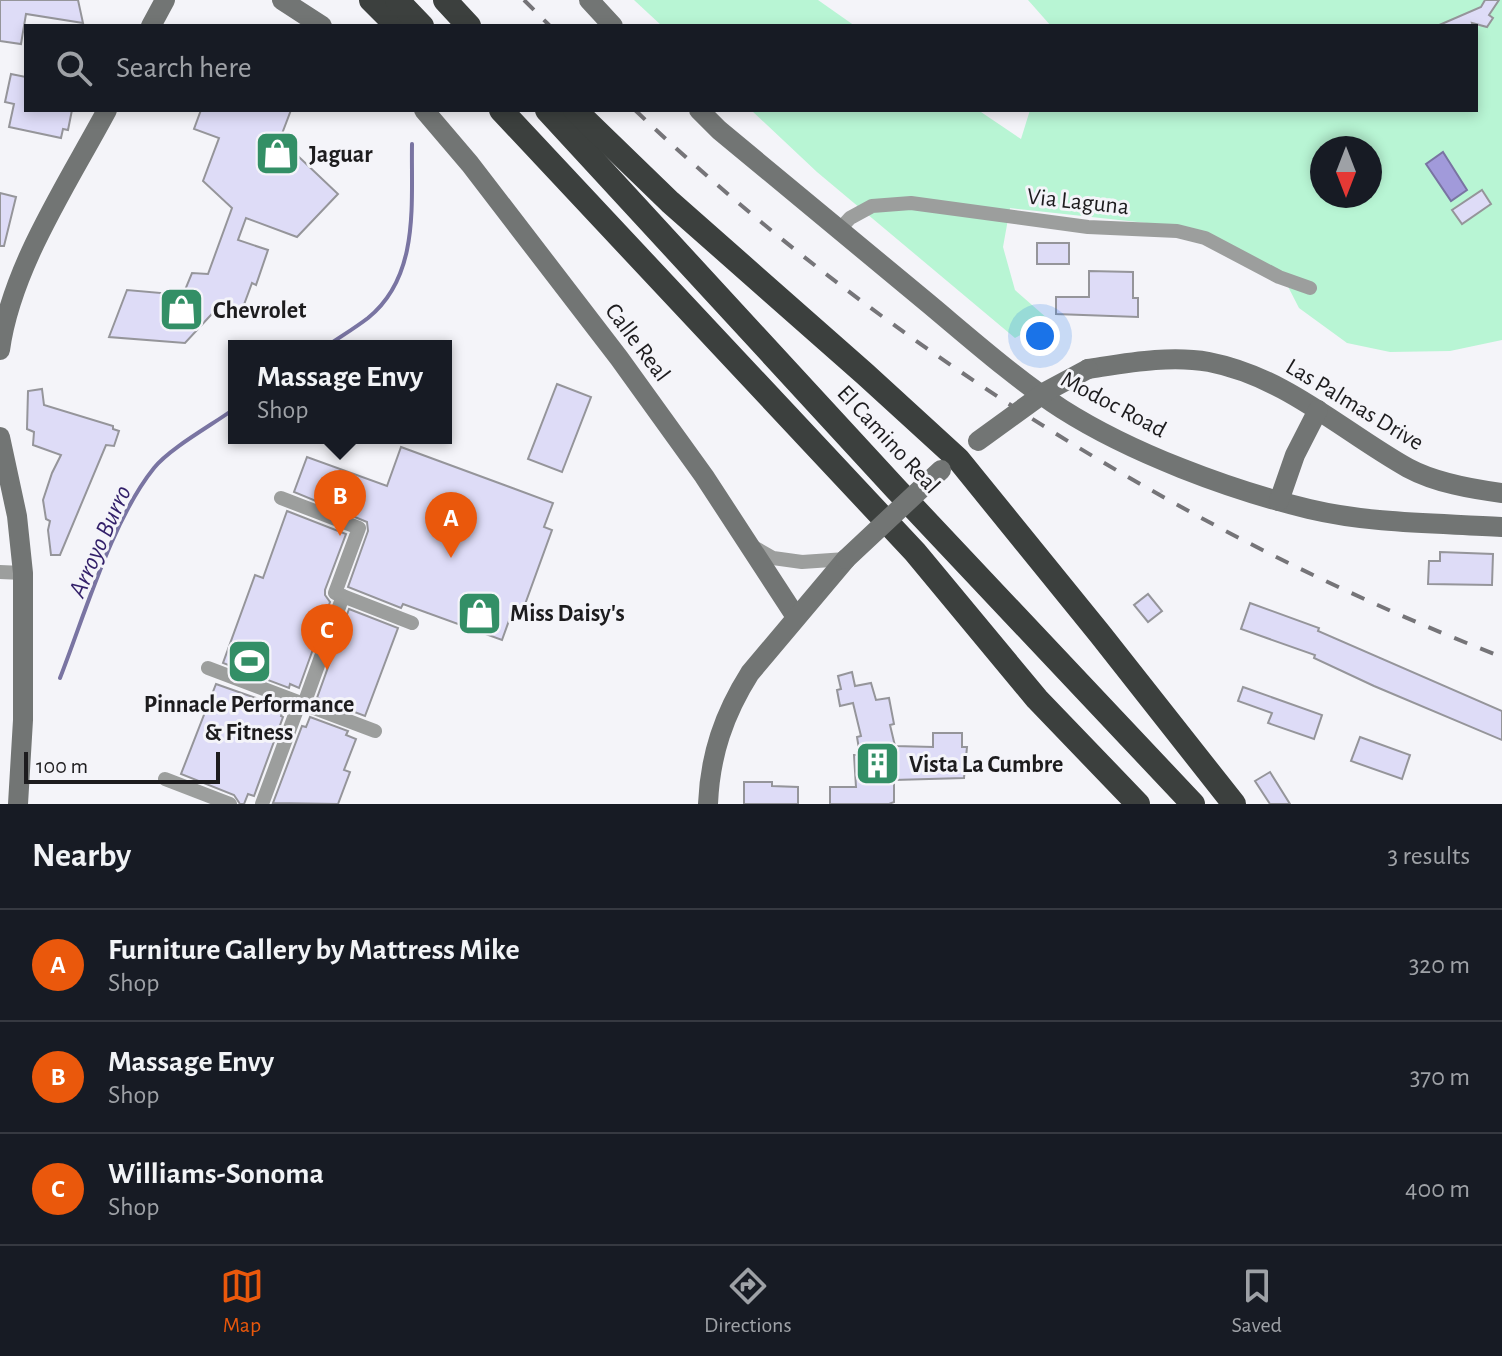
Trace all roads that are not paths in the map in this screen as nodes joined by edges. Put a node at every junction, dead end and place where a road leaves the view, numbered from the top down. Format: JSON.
{"nodes":[{"id":1,"x":165,"y":0,"type":"edge"},
{"id":2,"x":282,"y":0,"type":"edge"},
{"id":3,"x":371,"y":0,"type":"edge"},
{"id":4,"x":397,"y":0,"type":"edge"},
{"id":5,"x":445,"y":0,"type":"edge"},
{"id":6,"x":589,"y":0,"type":"edge"},
{"id":7,"x":152,"y":24,"type":"edge"},
{"id":8,"x":319,"y":24,"type":"edge"},
{"id":9,"x":395,"y":24,"type":"edge"},
{"id":10,"x":420,"y":24,"type":"edge"},
{"id":11,"x":467,"y":24,"type":"edge"},
{"id":12,"x":611,"y":24,"type":"edge"},
{"id":13,"x":106,"y":112,"type":"edge"},
{"id":14,"x":426,"y":112,"type":"edge"},
{"id":15,"x":549,"y":112,"type":"edge"},
{"id":16,"x":577,"y":112,"type":"edge"},
{"id":17,"x":701,"y":112,"type":"edge"},
{"id":18,"x":501,"y":113,"type":"edge"},
{"id":19,"x":839,"y":230,"type":"junction"},
{"id":20,"x":1310,"y":288,"type":"dead end"},
{"id":21,"x":6,"y":291,"type":"edge"},
{"id":22,"x":0,"y":350,"type":"edge"},
{"id":23,"x":1318,"y":410,"type":"junction"},
{"id":24,"x":0,"y":437,"type":"edge"},
{"id":25,"x":949,"y":465,"type":"junction"},
{"id":26,"x":1502,"y":493,"type":"edge"},
{"id":27,"x":281,"y":498,"type":"dead end"},
{"id":28,"x":1279,"y":501,"type":"junction"},
{"id":29,"x":1502,"y":527,"type":"edge"},
{"id":30,"x":748,"y":544,"type":"junction"},
{"id":31,"x":846,"y":559,"type":"junction"},
{"id":32,"x":0,"y":572,"type":"edge"},
{"id":33,"x":23,"y":573,"type":"junction"},
{"id":34,"x":343,"y":596,"type":"junction"},
{"id":35,"x":796,"y":617,"type":"junction"},
{"id":36,"x":412,"y":623,"type":"dead end"},
{"id":37,"x":208,"y":668,"type":"dead end"},
{"id":38,"x":1037,"y":699,"type":"junction"},
{"id":39,"x":302,"y":704,"type":"junction"},
{"id":40,"x":375,"y":731,"type":"dead end"},
{"id":41,"x":165,"y":779,"type":"dead end"},
{"id":42,"x":18,"y":804,"type":"edge"},
{"id":43,"x":230,"y":804,"type":"edge"},
{"id":44,"x":262,"y":804,"type":"edge"},
{"id":45,"x":708,"y":804,"type":"edge"},
{"id":46,"x":1123,"y":804,"type":"edge"},
{"id":47,"x":1138,"y":804,"type":"edge"},
{"id":48,"x":1193,"y":804,"type":"edge"},
{"id":49,"x":1234,"y":804,"type":"edge"}],
"edges":[{"from":1,"to":7,"type":"street"},
{"from":2,"to":8,"type":"street"},
{"from":3,"to":9,"type":"highway"},
{"from":4,"to":10,"type":"highway"},
{"from":5,"to":11,"type":"highway"},
{"from":6,"to":12,"type":"street"},
{"from":13,"to":21,"type":"street"},
{"from":14,"to":30,"type":"street","name":"Calle Real"},
{"from":15,"to":48,"type":"highway","name":"El Camino Real"},
{"from":16,"to":25,"type":"highway"},
{"from":17,"to":19,"type":"street","name":"Modoc Road"},
{"from":18,"to":38,"type":"highway"},
{"from":19,"to":20,"type":"street","name":"Via Laguna"},
{"from":19,"to":28,"type":"street","name":"Modoc Road"},
{"from":21,"to":22,"type":"street"},
{"from":23,"to":25,"type":"street","name":"Las Palmas Drive","bridge":true},
{"from":23,"to":26,"type":"street","name":"Las Palmas Drive"},
{"from":23,"to":28,"type":"street"},
{"from":24,"to":33,"type":"street"},
{"from":25,"to":31,"type":"street","name":"Las Palmas Drive","bridge":true},
{"from":25,"to":49,"type":"highway"},
{"from":27,"to":34,"type":"street"},
{"from":28,"to":29,"type":"street","name":"Modoc Road"},
{"from":30,"to":31,"type":"street"},
{"from":30,"to":35,"type":"street","name":"Calle Real"},
{"from":31,"to":35,"type":"street","name":"Las Palmas Drive"},
{"from":32,"to":33,"type":"street"},
{"from":33,"to":42,"type":"street"},
{"from":34,"to":36,"type":"street"},
{"from":34,"to":39,"type":"street"},
{"from":35,"to":45,"type":"street","name":"Las Palmas Drive"},
{"from":37,"to":39,"type":"street"},
{"from":38,"to":46,"type":"highway"},
{"from":38,"to":47,"type":"highway"},
{"from":39,"to":40,"type":"street"},
{"from":39,"to":44,"type":"street"},
{"from":41,"to":43,"type":"street"}]}
